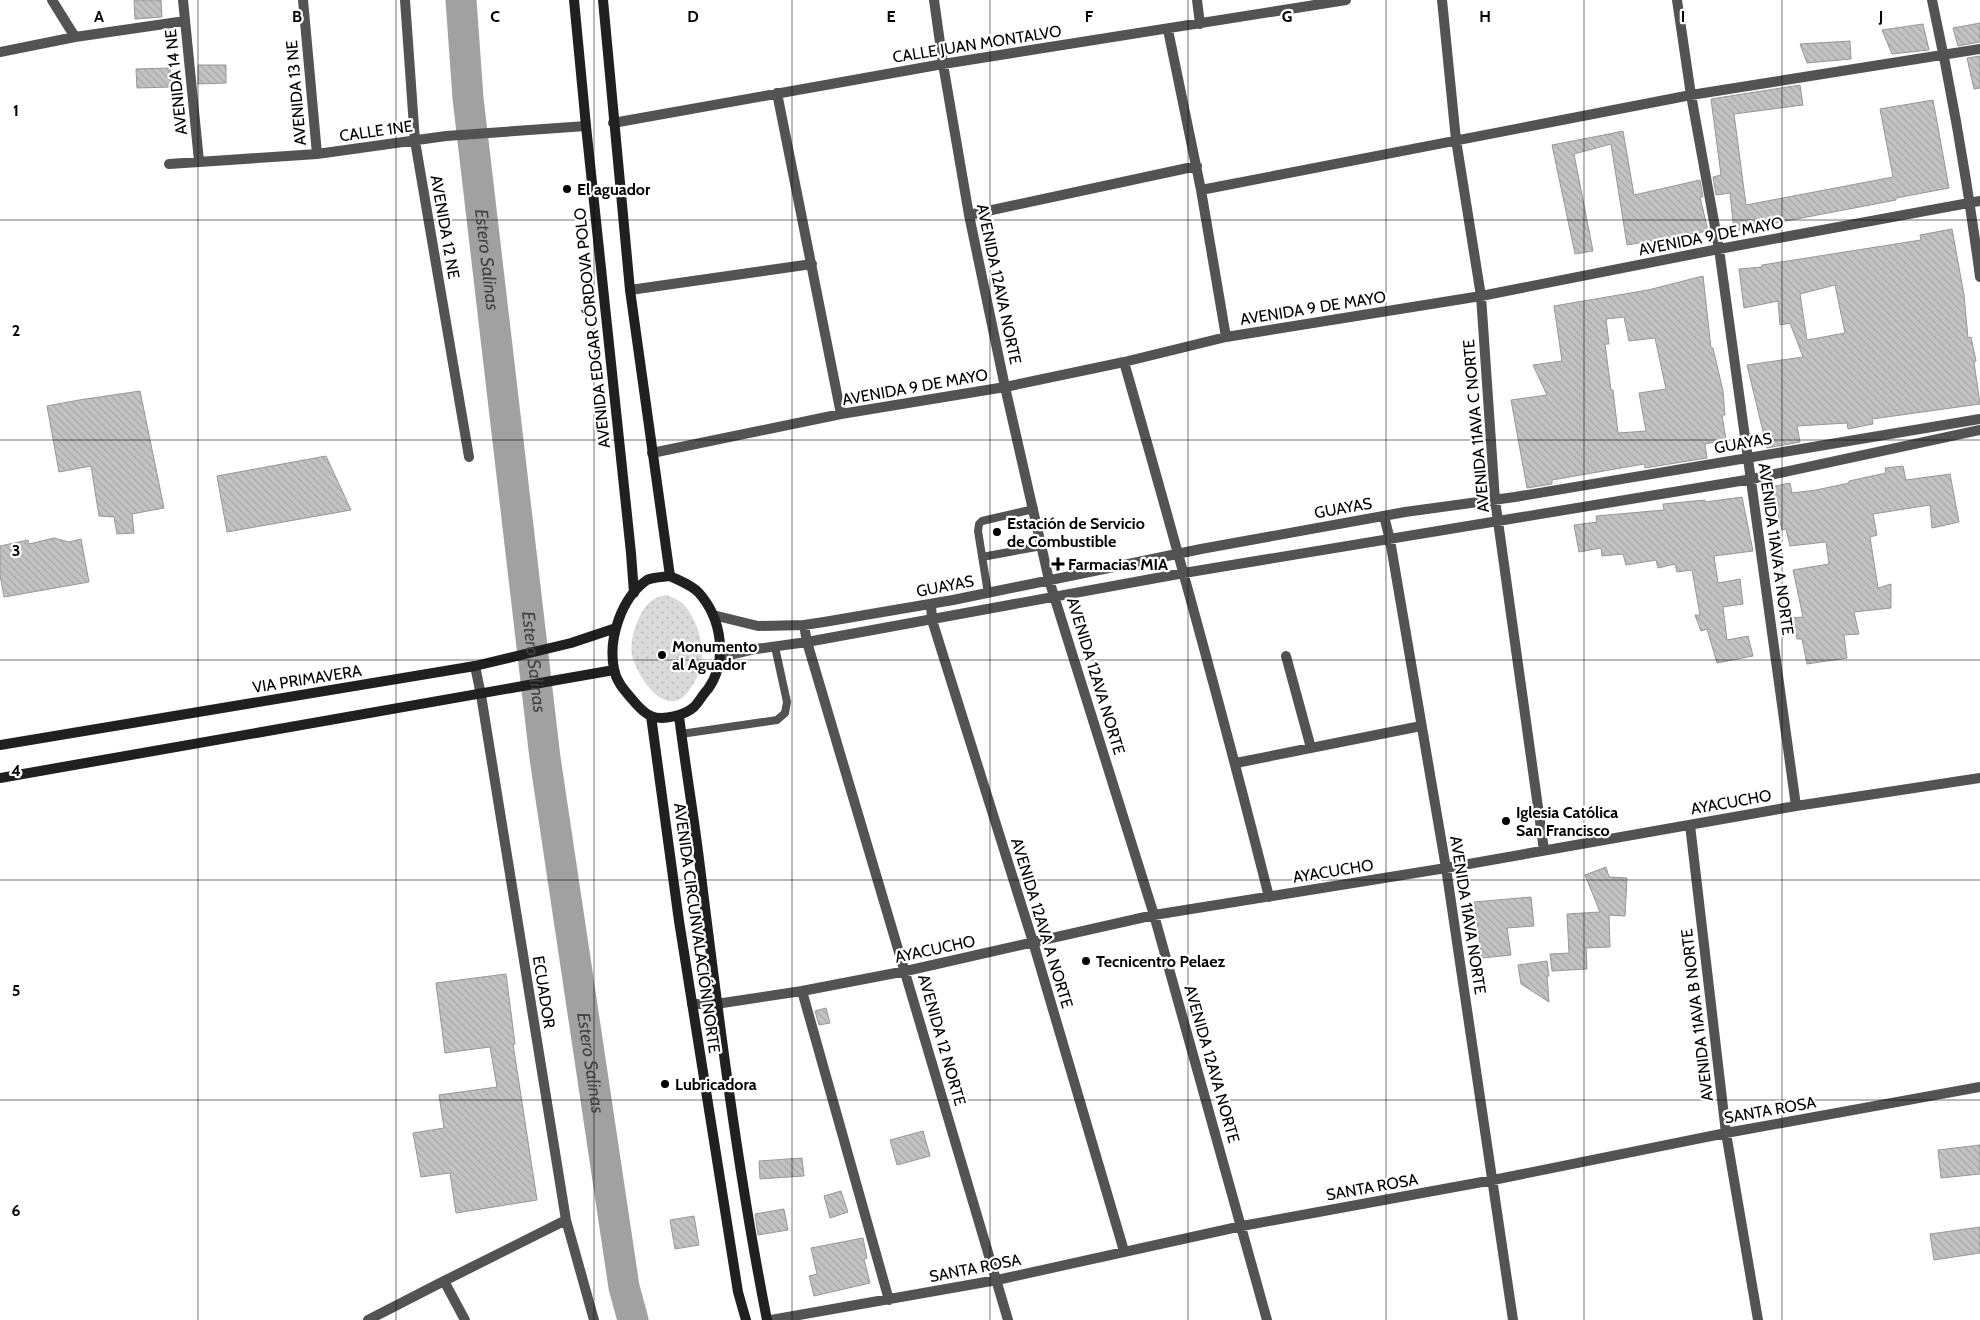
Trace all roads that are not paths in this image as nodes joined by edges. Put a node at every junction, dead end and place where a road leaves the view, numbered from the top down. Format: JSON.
{"nodes":[{"id":1,"x":52,"y":0,"type":"edge"},
{"id":2,"x":183,"y":0,"type":"edge"},
{"id":3,"x":303,"y":0,"type":"edge"},
{"id":4,"x":405,"y":0,"type":"edge"},
{"id":5,"x":574,"y":0,"type":"edge"},
{"id":6,"x":603,"y":0,"type":"edge"},
{"id":7,"x":934,"y":0,"type":"edge"},
{"id":8,"x":1197,"y":0,"type":"edge"},
{"id":9,"x":1346,"y":0,"type":"edge"},
{"id":10,"x":1442,"y":0,"type":"edge"},
{"id":11,"x":1677,"y":0,"type":"edge"},
{"id":12,"x":1932,"y":0,"type":"edge"},
{"id":13,"x":185,"y":20,"type":"junction"},
{"id":14,"x":1200,"y":24,"type":"junction"},
{"id":15,"x":1168,"y":30,"type":"junction"},
{"id":16,"x":75,"y":38,"type":"junction"},
{"id":17,"x":1980,"y":50,"type":"edge"},
{"id":18,"x":0,"y":52,"type":"edge"},
{"id":19,"x":1944,"y":56,"type":"junction"},
{"id":20,"x":942,"y":64,"type":"junction"},
{"id":21,"x":776,"y":93,"type":"junction"},
{"id":22,"x":1691,"y":95,"type":"junction"},
{"id":23,"x":613,"y":122,"type":"junction"},
{"id":24,"x":586,"y":126,"type":"junction"},
{"id":25,"x":1456,"y":140,"type":"junction"},
{"id":26,"x":415,"y":141,"type":"junction"},
{"id":27,"x":317,"y":154,"type":"junction"},
{"id":28,"x":199,"y":161,"type":"junction"},
{"id":29,"x":169,"y":164,"type":"dead end"},
{"id":30,"x":1197,"y":166,"type":"junction"},
{"id":31,"x":1202,"y":190,"type":"junction"},
{"id":32,"x":1975,"y":202,"type":"edge"},
{"id":33,"x":969,"y":215,"type":"junction"},
{"id":34,"x":1719,"y":249,"type":"junction"},
{"id":35,"x":812,"y":264,"type":"junction"},
{"id":36,"x":1980,"y":277,"type":"edge"},
{"id":37,"x":630,"y":290,"type":"junction"},
{"id":38,"x":1481,"y":296,"type":"junction"},
{"id":39,"x":1226,"y":337,"type":"junction"},
{"id":40,"x":1124,"y":362,"type":"junction"},
{"id":41,"x":1005,"y":387,"type":"junction"},
{"id":42,"x":841,"y":414,"type":"junction"},
{"id":43,"x":1980,"y":418,"type":"edge"},
{"id":44,"x":1980,"y":430,"type":"edge"},
{"id":45,"x":652,"y":453,"type":"junction"},
{"id":46,"x":469,"y":457,"type":"dead end"},
{"id":47,"x":1748,"y":457,"type":"junction"},
{"id":48,"x":1752,"y":479,"type":"junction"},
{"id":49,"x":1495,"y":500,"type":"junction"},
{"id":50,"x":1034,"y":509,"type":"junction"},
{"id":51,"x":1384,"y":516,"type":"junction"},
{"id":52,"x":1499,"y":520,"type":"junction"},
{"id":53,"x":1390,"y":540,"type":"junction"},
{"id":54,"x":1042,"y":546,"type":"junction"},
{"id":55,"x":1179,"y":554,"type":"junction"},
{"id":56,"x":982,"y":557,"type":"junction"},
{"id":57,"x":1184,"y":573,"type":"junction"},
{"id":58,"x":670,"y":576,"type":"junction"},
{"id":59,"x":1049,"y":580,"type":"junction"},
{"id":60,"x":634,"y":593,"type":"junction"},
{"id":61,"x":988,"y":593,"type":"junction"},
{"id":62,"x":1056,"y":598,"type":"junction"},
{"id":63,"x":931,"y":604,"type":"junction"},
{"id":64,"x":713,"y":615,"type":"junction"},
{"id":65,"x":932,"y":620,"type":"junction"},
{"id":66,"x":804,"y":625,"type":"junction"},
{"id":67,"x":616,"y":628,"type":"junction"},
{"id":68,"x":807,"y":642,"type":"junction"},
{"id":69,"x":775,"y":647,"type":"junction"},
{"id":70,"x":1286,"y":656,"type":"dead end"},
{"id":71,"x":721,"y":657,"type":"junction"},
{"id":72,"x":475,"y":666,"type":"junction"},
{"id":73,"x":614,"y":670,"type":"junction"},
{"id":74,"x":481,"y":694,"type":"junction"},
{"id":75,"x":651,"y":716,"type":"junction"},
{"id":76,"x":679,"y":716,"type":"junction"},
{"id":77,"x":1420,"y":726,"type":"junction"},
{"id":78,"x":681,"y":734,"type":"junction"},
{"id":79,"x":0,"y":746,"type":"edge"},
{"id":80,"x":1311,"y":748,"type":"junction"},
{"id":81,"x":1236,"y":763,"type":"junction"},
{"id":82,"x":0,"y":778,"type":"edge"},
{"id":83,"x":1980,"y":778,"type":"edge"},
{"id":84,"x":1796,"y":806,"type":"junction"},
{"id":85,"x":1690,"y":824,"type":"junction"},
{"id":86,"x":1544,"y":850,"type":"junction"},
{"id":87,"x":1446,"y":868,"type":"junction"},
{"id":88,"x":1269,"y":897,"type":"junction"},
{"id":89,"x":1154,"y":915,"type":"junction"},
{"id":90,"x":1033,"y":942,"type":"junction"},
{"id":91,"x":906,"y":971,"type":"junction"},
{"id":92,"x":802,"y":991,"type":"junction"},
{"id":93,"x":692,"y":1004,"type":"junction"},
{"id":94,"x":716,"y":1004,"type":"junction"},
{"id":95,"x":1980,"y":1087,"type":"edge"},
{"id":96,"x":1726,"y":1133,"type":"junction"},
{"id":97,"x":1493,"y":1180,"type":"junction"},
{"id":98,"x":566,"y":1220,"type":"junction"},
{"id":99,"x":1242,"y":1226,"type":"junction"},
{"id":100,"x":1124,"y":1252,"type":"junction"},
{"id":101,"x":997,"y":1280,"type":"junction"},
{"id":102,"x":444,"y":1281,"type":"junction"},
{"id":103,"x":889,"y":1300,"type":"junction"},
{"id":104,"x":368,"y":1320,"type":"edge"},
{"id":105,"x":465,"y":1320,"type":"edge"},
{"id":106,"x":594,"y":1320,"type":"edge"},
{"id":107,"x":746,"y":1320,"type":"edge"},
{"id":108,"x":769,"y":1320,"type":"edge"},
{"id":109,"x":1008,"y":1320,"type":"edge"},
{"id":110,"x":1267,"y":1320,"type":"edge"},
{"id":111,"x":1513,"y":1320,"type":"edge"},
{"id":112,"x":1758,"y":1320,"type":"edge"}],
"edges":[{"from":1,"to":16,"type":"street"},
{"from":2,"to":13,"type":"street","name":"AVENIDA 14 NE"},
{"from":3,"to":27,"type":"street","name":"AVENIDA 13 NE"},
{"from":4,"to":26,"type":"street","name":"AVENIDA 12 NE"},
{"from":5,"to":24,"type":"main road","name":"AVENIDA EDGAR CÓRDOVA POLO"},
{"from":6,"to":23,"type":"main road"},
{"from":7,"to":20,"type":"street","name":"AVENIDA 12AVA NORTE"},
{"from":8,"to":14,"type":"street"},
{"from":9,"to":14,"type":"street","name":"CALLE JUAN MONTALVO"},
{"from":10,"to":25,"type":"street","name":"AVENIDA 11AVA C NORTE"},
{"from":11,"to":22,"type":"street","name":"AVENIDA 11AVA A NORTE"},
{"from":12,"to":19,"type":"street"},
{"from":13,"to":16,"type":"street"},
{"from":13,"to":28,"type":"street","name":"AVENIDA 14 NE"},
{"from":14,"to":15,"type":"street","name":"CALLE JUAN MONTALVO"},
{"from":15,"to":20,"type":"street","name":"CALLE JUAN MONTALVO"},
{"from":15,"to":30,"type":"street"},
{"from":16,"to":18,"type":"street"},
{"from":17,"to":19,"type":"street"},
{"from":19,"to":22,"type":"street"},
{"from":19,"to":32,"type":"street"},
{"from":20,"to":21,"type":"street","name":"CALLE JUAN MONTALVO"},
{"from":20,"to":33,"type":"street","name":"AVENIDA 12AVA NORTE"},
{"from":21,"to":23,"type":"street","name":"CALLE JUAN MONTALVO"},
{"from":21,"to":35,"type":"street"},
{"from":22,"to":25,"type":"street"},
{"from":22,"to":34,"type":"street","name":"AVENIDA 11AVA A NORTE"},
{"from":23,"to":37,"type":"main road"},
{"from":24,"to":26,"type":"street","name":"CALLE 1NE"},
{"from":24,"to":60,"type":"main road","name":"AVENIDA EDGAR CÓRDOVA POLO"},
{"from":25,"to":31,"type":"street"},
{"from":25,"to":38,"type":"street","name":"AVENIDA 11AVA C NORTE"},
{"from":26,"to":27,"type":"street","name":"CALLE 1NE"},
{"from":26,"to":46,"type":"street","name":"AVENIDA 12 NE"},
{"from":27,"to":28,"type":"street","name":"CALLE 1NE"},
{"from":28,"to":29,"type":"street","name":"CALLE 1NE"},
{"from":30,"to":31,"type":"street"},
{"from":30,"to":33,"type":"street"},
{"from":31,"to":39,"type":"street"},
{"from":32,"to":34,"type":"street","name":"AVENIDA 9 DE MAYO"},
{"from":32,"to":36,"type":"street"},
{"from":33,"to":41,"type":"street","name":"AVENIDA 12AVA NORTE"},
{"from":34,"to":38,"type":"street","name":"AVENIDA 9 DE MAYO"},
{"from":34,"to":47,"type":"street","name":"AVENIDA 11AVA A NORTE"},
{"from":35,"to":37,"type":"street"},
{"from":35,"to":42,"type":"street"},
{"from":37,"to":45,"type":"main road"},
{"from":38,"to":39,"type":"street","name":"AVENIDA 9 DE MAYO"},
{"from":38,"to":49,"type":"street","name":"AVENIDA 11AVA C NORTE"},
{"from":39,"to":40,"type":"street","name":"AVENIDA 9 DE MAYO"},
{"from":40,"to":41,"type":"street","name":"AVENIDA 9 DE MAYO"},
{"from":40,"to":55,"type":"street"},
{"from":41,"to":42,"type":"street","name":"AVENIDA 9 DE MAYO"},
{"from":41,"to":50,"type":"street","name":"AVENIDA 12AVA NORTE"},
{"from":42,"to":45,"type":"street","name":"AVENIDA 9 DE MAYO"},
{"from":43,"to":47,"type":"street","name":"GUAYAS"},
{"from":44,"to":48,"type":"street","name":"GUAYAS"},
{"from":45,"to":58,"type":"main road"},
{"from":47,"to":48,"type":"street","name":"AVENIDA 11AVA A NORTE"},
{"from":47,"to":49,"type":"street","name":"GUAYAS"},
{"from":48,"to":52,"type":"street","name":"GUAYAS"},
{"from":48,"to":84,"type":"street","name":"AVENIDA 11AVA A NORTE"},
{"from":49,"to":51,"type":"street","name":"GUAYAS"},
{"from":49,"to":52,"type":"street","name":"AVENIDA 11AVA C NORTE"},
{"from":50,"to":54,"type":"street","name":"AVENIDA 12AVA NORTE"},
{"from":50,"to":56,"type":"lane"},
{"from":51,"to":53,"type":"street","name":"AVENIDA 11AVA NORTE"},
{"from":51,"to":55,"type":"street","name":"GUAYAS"},
{"from":52,"to":53,"type":"street","name":"GUAYAS"},
{"from":52,"to":86,"type":"street","name":"AVENIDA 11AVA C NORTE"},
{"from":53,"to":57,"type":"street","name":"GUAYAS"},
{"from":53,"to":77,"type":"street","name":"AVENIDA 11AVA NORTE"},
{"from":54,"to":56,"type":"lane"},
{"from":54,"to":59,"type":"street","name":"AVENIDA 12AVA NORTE"},
{"from":55,"to":57,"type":"street"},
{"from":55,"to":59,"type":"street","name":"GUAYAS"},
{"from":56,"to":61,"type":"lane"},
{"from":57,"to":62,"type":"street","name":"GUAYAS"},
{"from":57,"to":81,"type":"street"},
{"from":58,"to":60,"type":"main road"},
{"from":58,"to":64,"type":"main road"},
{"from":59,"to":61,"type":"street","name":"GUAYAS"},
{"from":59,"to":62,"type":"street","name":"AVENIDA 12AVA NORTE"},
{"from":60,"to":67,"type":"main road"},
{"from":61,"to":63,"type":"street","name":"GUAYAS"},
{"from":62,"to":65,"type":"street","name":"GUAYAS"},
{"from":62,"to":89,"type":"street","name":"AVENIDA 12AVA NORTE"},
{"from":63,"to":65,"type":"street","name":"AVENIDA 12AVA A NORTE"},
{"from":63,"to":66,"type":"street","name":"GUAYAS"},
{"from":64,"to":66,"type":"street","name":"GUAYAS"},
{"from":64,"to":71,"type":"main road"},
{"from":65,"to":68,"type":"street","name":"GUAYAS"},
{"from":65,"to":90,"type":"street","name":"AVENIDA 12AVA A NORTE"},
{"from":66,"to":68,"type":"street","name":"AVENIDA 12 NORTE"},
{"from":67,"to":72,"type":"main road","name":"VIA PRIMAVERA"},
{"from":67,"to":73,"type":"main road"},
{"from":68,"to":69,"type":"street","name":"GUAYAS"},
{"from":68,"to":91,"type":"street","name":"AVENIDA 12 NORTE"},
{"from":69,"to":71,"type":"street","name":"GUAYAS"},
{"from":69,"to":78,"type":"lane"},
{"from":70,"to":80,"type":"street"},
{"from":71,"to":76,"type":"main road"},
{"from":72,"to":74,"type":"street","name":"ECUADOR"},
{"from":72,"to":79,"type":"main road","name":"VIA PRIMAVERA"},
{"from":73,"to":74,"type":"main road"},
{"from":73,"to":75,"type":"main road"},
{"from":74,"to":82,"type":"main road"},
{"from":74,"to":98,"type":"street","name":"ECUADOR"},
{"from":75,"to":76,"type":"main road"},
{"from":75,"to":93,"type":"main road","name":"AVENIDA CIRCUNVALACIÓN NORTE"},
{"from":76,"to":78,"type":"main road","name":"AVENIDA CIRCUNVALACIÓN NORTE"},
{"from":77,"to":80,"type":"street"},
{"from":77,"to":87,"type":"street","name":"AVENIDA 11AVA NORTE"},
{"from":78,"to":94,"type":"main road","name":"AVENIDA CIRCUNVALACIÓN NORTE"},
{"from":80,"to":81,"type":"street"},
{"from":81,"to":88,"type":"street"},
{"from":83,"to":84,"type":"street","name":"AYACUCHO"},
{"from":84,"to":85,"type":"street","name":"AYACUCHO"},
{"from":85,"to":86,"type":"street","name":"AYACUCHO"},
{"from":85,"to":96,"type":"street","name":"AVENIDA 11AVA B NORTE"},
{"from":86,"to":87,"type":"street","name":"AYACUCHO"},
{"from":87,"to":88,"type":"street","name":"AYACUCHO"},
{"from":87,"to":97,"type":"street","name":"AVENIDA 11AVA NORTE"},
{"from":88,"to":89,"type":"street","name":"AYACUCHO"},
{"from":89,"to":90,"type":"street","name":"AYACUCHO"},
{"from":89,"to":99,"type":"street","name":"AVENIDA 12AVA NORTE"},
{"from":90,"to":91,"type":"street","name":"AYACUCHO"},
{"from":90,"to":100,"type":"street","name":"AVENIDA 12AVA A NORTE"},
{"from":91,"to":92,"type":"street","name":"AYACUCHO"},
{"from":91,"to":101,"type":"street","name":"AVENIDA 12 NORTE"},
{"from":92,"to":94,"type":"street","name":"AYACUCHO"},
{"from":92,"to":103,"type":"street"},
{"from":93,"to":94,"type":"street","name":"AYACUCHO"},
{"from":93,"to":107,"type":"main road","name":"AVENIDA CIRCUNVALACIÓN NORTE"},
{"from":94,"to":108,"type":"main road","name":"AVENIDA CIRCUNVALACIÓN NORTE"},
{"from":95,"to":96,"type":"street","name":"SANTA ROSA"},
{"from":96,"to":97,"type":"street","name":"SANTA ROSA"},
{"from":96,"to":112,"type":"street","name":"AVENIDA 11AVA B NORTE"},
{"from":97,"to":99,"type":"street","name":"SANTA ROSA"},
{"from":97,"to":111,"type":"street","name":"AVENIDA 11AVA NORTE"},
{"from":98,"to":102,"type":"street"},
{"from":98,"to":106,"type":"street","name":"ECUADOR"},
{"from":99,"to":100,"type":"street","name":"SANTA ROSA"},
{"from":99,"to":110,"type":"street","name":"AVENIDA 12AVA NORTE"},
{"from":100,"to":101,"type":"street","name":"SANTA ROSA"},
{"from":101,"to":103,"type":"street","name":"SANTA ROSA"},
{"from":101,"to":109,"type":"street","name":"AVENIDA 12 NORTE"},
{"from":102,"to":104,"type":"street"},
{"from":102,"to":105,"type":"street"},
{"from":103,"to":108,"type":"street","name":"SANTA ROSA"}]}
